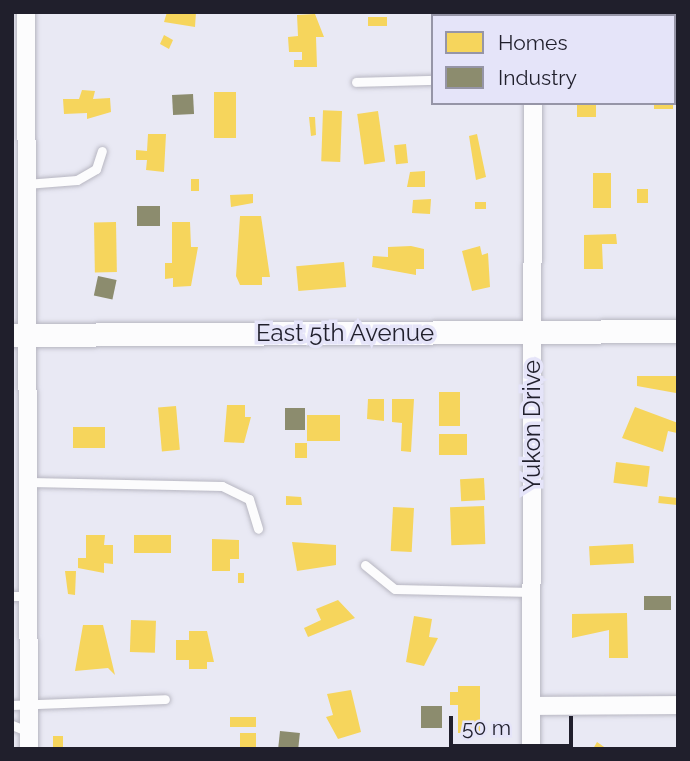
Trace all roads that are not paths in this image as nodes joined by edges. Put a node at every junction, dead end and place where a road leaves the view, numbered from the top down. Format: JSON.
{"nodes":[{"id":1,"x":26,"y":12,"type":"edge"},
{"id":2,"x":431,"y":80,"type":"edge"},
{"id":3,"x":356,"y":82,"type":"dead end"},
{"id":4,"x":19,"y":99,"type":"edge"},
{"id":5,"x":533,"y":105,"type":"edge"},
{"id":6,"x":102,"y":152,"type":"dead end"},
{"id":7,"x":26,"y":184,"type":"junction"},
{"id":8,"x":678,"y":331,"type":"edge"},
{"id":9,"x":532,"y":332,"type":"junction"},
{"id":10,"x":19,"y":335,"type":"edge"},
{"id":11,"x":30,"y":482,"type":"junction"},
{"id":12,"x":258,"y":529,"type":"dead end"},
{"id":13,"x":365,"y":565,"type":"dead end"},
{"id":14,"x":532,"y":592,"type":"junction"},
{"id":15,"x":21,"y":596,"type":"edge"},
{"id":16,"x":165,"y":699,"type":"dead end"},
{"id":17,"x":21,"y":703,"type":"edge"},
{"id":18,"x":678,"y":705,"type":"edge"},
{"id":19,"x":533,"y":706,"type":"junction"},
{"id":20,"x":24,"y":735,"type":"edge"},
{"id":21,"x":531,"y":749,"type":"edge"}],
"edges":[{"from":1,"to":4,"type":"street"},
{"from":2,"to":3,"type":"lane"},
{"from":4,"to":7,"type":"street"},
{"from":5,"to":9,"type":"street","name":"Yukon Drive"},
{"from":6,"to":7,"type":"lane"},
{"from":7,"to":10,"type":"street"},
{"from":8,"to":9,"type":"street","name":"East 5th Avenue"},
{"from":9,"to":10,"type":"street","name":"East 5th Avenue"},
{"from":9,"to":14,"type":"street","name":"Yukon Drive"},
{"from":10,"to":11,"type":"street"},
{"from":11,"to":12,"type":"lane"},
{"from":11,"to":15,"type":"street"},
{"from":13,"to":14,"type":"lane"},
{"from":14,"to":19,"type":"street","name":"Yukon Drive"},
{"from":15,"to":17,"type":"street"},
{"from":16,"to":17,"type":"lane"},
{"from":17,"to":20,"type":"street"},
{"from":18,"to":19,"type":"street"},
{"from":19,"to":21,"type":"street","name":"Yukon Drive"}]}
